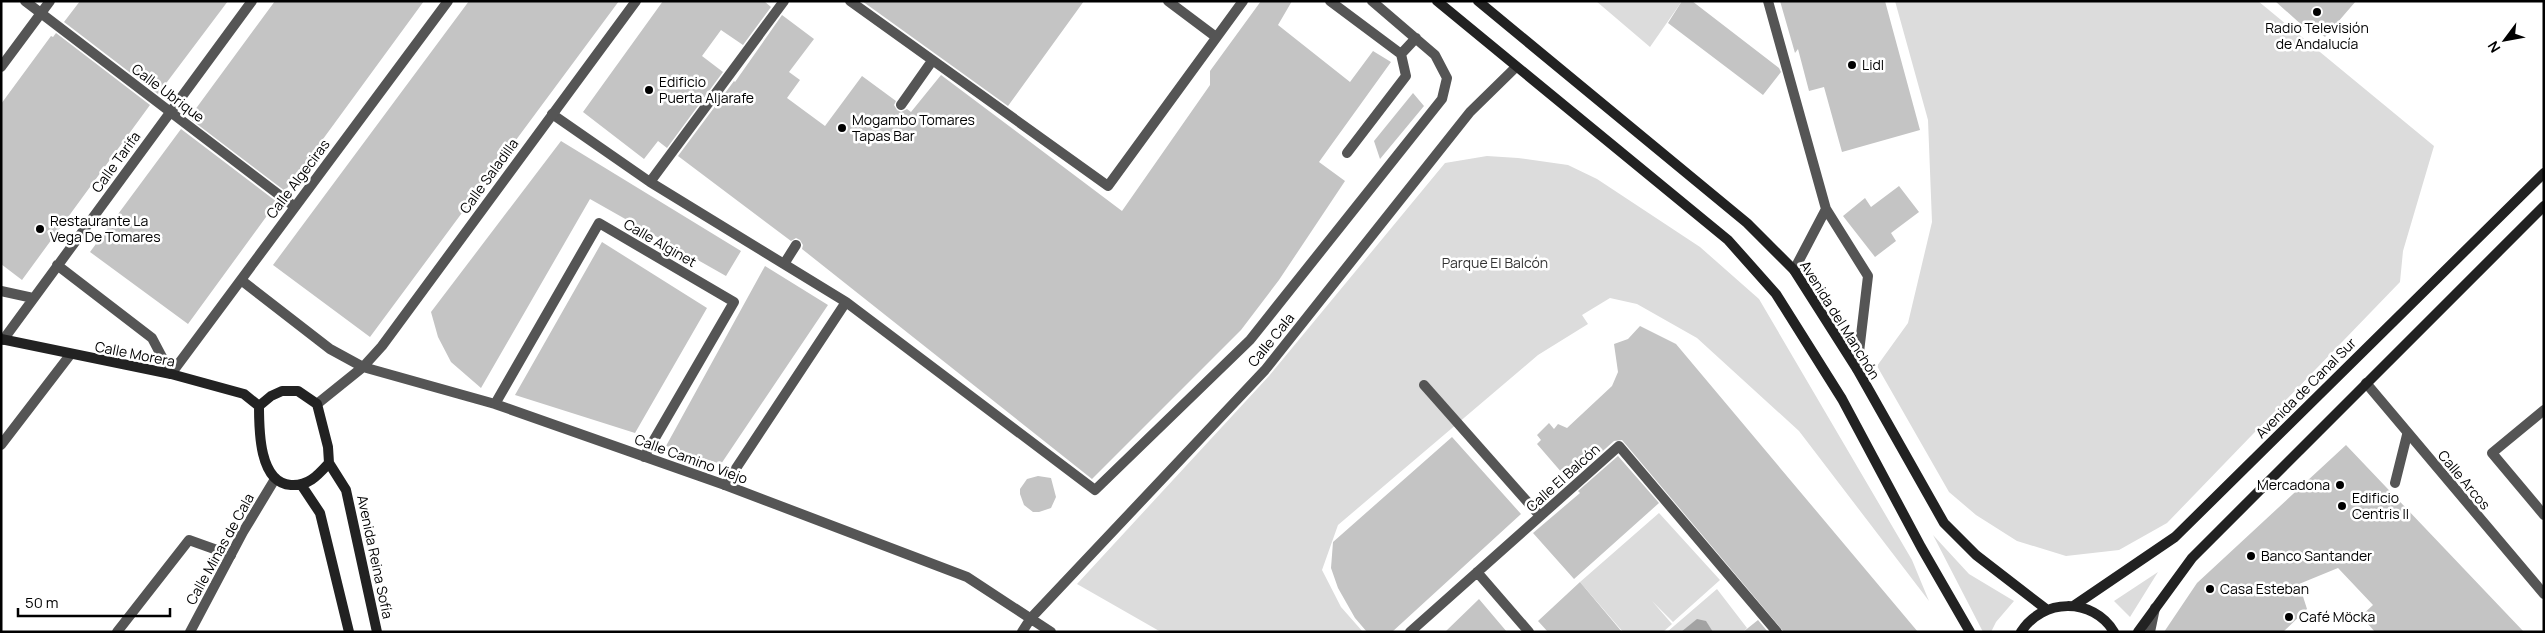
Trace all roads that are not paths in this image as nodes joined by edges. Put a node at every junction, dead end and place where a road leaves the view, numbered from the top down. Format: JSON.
{"nodes":[{"id":1,"x":25,"y":1,"type":"edge"},
{"id":2,"x":50,"y":1,"type":"edge"},
{"id":3,"x":252,"y":1,"type":"edge"},
{"id":4,"x":448,"y":1,"type":"edge"},
{"id":5,"x":636,"y":1,"type":"edge"},
{"id":6,"x":784,"y":1,"type":"edge"},
{"id":7,"x":850,"y":1,"type":"edge"},
{"id":8,"x":1168,"y":1,"type":"edge"},
{"id":9,"x":1243,"y":1,"type":"edge"},
{"id":10,"x":1330,"y":1,"type":"edge"},
{"id":11,"x":1372,"y":1,"type":"edge"},
{"id":12,"x":1437,"y":1,"type":"edge"},
{"id":13,"x":1478,"y":1,"type":"edge"},
{"id":14,"x":1768,"y":1,"type":"edge"},
{"id":15,"x":41,"y":14,"type":"junction"},
{"id":16,"x":1216,"y":37,"type":"junction"},
{"id":17,"x":1416,"y":38,"type":"junction"},
{"id":18,"x":1401,"y":54,"type":"junction"},
{"id":19,"x":932,"y":61,"type":"junction"},
{"id":20,"x":1,"y":67,"type":"edge"},
{"id":21,"x":1516,"y":67,"type":"junction"},
{"id":22,"x":901,"y":105,"type":"dead end"},
{"id":23,"x":170,"y":112,"type":"junction"},
{"id":24,"x":552,"y":114,"type":"junction"},
{"id":25,"x":1347,"y":153,"type":"dead end"},
{"id":26,"x":2544,"y":173,"type":"edge"},
{"id":27,"x":650,"y":182,"type":"junction"},
{"id":28,"x":2544,"y":206,"type":"edge"},
{"id":29,"x":295,"y":207,"type":"junction"},
{"id":30,"x":1826,"y":209,"type":"junction"},
{"id":31,"x":796,"y":245,"type":"dead end"},
{"id":32,"x":784,"y":264,"type":"junction"},
{"id":33,"x":57,"y":265,"type":"junction"},
{"id":34,"x":1794,"y":270,"type":"junction"},
{"id":35,"x":241,"y":280,"type":"junction"},
{"id":36,"x":1,"y":291,"type":"edge"},
{"id":37,"x":33,"y":298,"type":"junction"},
{"id":38,"x":846,"y":302,"type":"junction"},
{"id":39,"x":2,"y":339,"type":"edge"},
{"id":40,"x":70,"y":355,"type":"junction"},
{"id":41,"x":363,"y":366,"type":"junction"},
{"id":42,"x":1857,"y":369,"type":"junction"},
{"id":43,"x":171,"y":374,"type":"junction"},
{"id":44,"x":2366,"y":383,"type":"junction"},
{"id":45,"x":1424,"y":385,"type":"dead end"},
{"id":46,"x":318,"y":404,"type":"junction"},
{"id":47,"x":495,"y":404,"type":"junction"},
{"id":48,"x":259,"y":406,"type":"junction"},
{"id":49,"x":2544,"y":410,"type":"edge"},
{"id":50,"x":2408,"y":435,"type":"junction"},
{"id":51,"x":1,"y":445,"type":"edge"},
{"id":52,"x":644,"y":457,"type":"junction"},
{"id":53,"x":329,"y":463,"type":"junction"},
{"id":54,"x":275,"y":479,"type":"junction"},
{"id":55,"x":2395,"y":483,"type":"dead end"},
{"id":56,"x":725,"y":485,"type":"junction"},
{"id":57,"x":302,"y":486,"type":"junction"},
{"id":58,"x":2544,"y":515,"type":"edge"},
{"id":59,"x":1540,"y":516,"type":"junction"},
{"id":60,"x":231,"y":555,"type":"junction"},
{"id":61,"x":1476,"y":572,"type":"junction"},
{"id":62,"x":2544,"y":594,"type":"edge"},
{"id":63,"x":2075,"y":606,"type":"junction"},
{"id":64,"x":2155,"y":608,"type":"junction"},
{"id":65,"x":2046,"y":609,"type":"junction"},
{"id":66,"x":1031,"y":618,"type":"junction"},
{"id":67,"x":117,"y":632,"type":"edge"},
{"id":68,"x":190,"y":632,"type":"edge"},
{"id":69,"x":349,"y":632,"type":"edge"},
{"id":70,"x":378,"y":632,"type":"edge"},
{"id":71,"x":1022,"y":632,"type":"edge"},
{"id":72,"x":1051,"y":632,"type":"edge"},
{"id":73,"x":1410,"y":632,"type":"edge"},
{"id":74,"x":1529,"y":632,"type":"edge"},
{"id":75,"x":1777,"y":632,"type":"edge"},
{"id":76,"x":1970,"y":632,"type":"edge"},
{"id":77,"x":2021,"y":632,"type":"edge"},
{"id":78,"x":2114,"y":632,"type":"edge"},
{"id":79,"x":2138,"y":632,"type":"edge"},
{"id":80,"x":2150,"y":632,"type":"edge"}],
"edges":[{"from":1,"to":15,"type":"street","name":"Calle Ubrique"},
{"from":2,"to":15,"type":"street"},
{"from":3,"to":23,"type":"street","name":"Calle Tarifa"},
{"from":4,"to":29,"type":"street","name":"Calle Algeciras"},
{"from":5,"to":24,"type":"street","name":"Calle Saladilla"},
{"from":6,"to":27,"type":"street"},
{"from":7,"to":19,"type":"street"},
{"from":8,"to":16,"type":"street"},
{"from":9,"to":16,"type":"street"},
{"from":10,"to":18,"type":"street"},
{"from":11,"to":17,"type":"street"},
{"from":12,"to":21,"type":"main road"},
{"from":13,"to":34,"type":"main road","name":"Avenida del Manchón"},
{"from":14,"to":30,"type":"street"},
{"from":15,"to":20,"type":"street"},
{"from":15,"to":23,"type":"street","name":"Calle Ubrique"},
{"from":16,"to":19,"type":"street"},
{"from":17,"to":18,"type":"street"},
{"from":17,"to":38,"type":"street"},
{"from":18,"to":25,"type":"street"},
{"from":19,"to":22,"type":"street"},
{"from":21,"to":66,"type":"street","name":"Calle Cala"},
{"from":21,"to":76,"type":"main road"},
{"from":23,"to":29,"type":"street","name":"Calle Ubrique"},
{"from":23,"to":33,"type":"street","name":"Calle Tarifa"},
{"from":24,"to":27,"type":"street"},
{"from":24,"to":41,"type":"street","name":"Calle Saladilla"},
{"from":26,"to":63,"type":"main road","name":"Avenida de Canal Sur"},
{"from":27,"to":32,"type":"street"},
{"from":28,"to":44,"type":"main road"},
{"from":29,"to":35,"type":"street","name":"Calle Algeciras"},
{"from":30,"to":34,"type":"street"},
{"from":30,"to":42,"type":"street"},
{"from":31,"to":32,"type":"street"},
{"from":32,"to":38,"type":"street"},
{"from":33,"to":37,"type":"street","name":"Calle Tarifa"},
{"from":33,"to":43,"type":"street"},
{"from":34,"to":42,"type":"main road","name":"Avenida del Manchón"},
{"from":35,"to":41,"type":"street","name":"Calle Camino Viejo"},
{"from":35,"to":43,"type":"street","name":"Calle Algeciras"},
{"from":36,"to":37,"type":"street"},
{"from":37,"to":39,"type":"street","name":"Calle Tarifa"},
{"from":38,"to":56,"type":"street"},
{"from":39,"to":40,"type":"main road","name":"Calle Morera"},
{"from":40,"to":43,"type":"main road","name":"Calle Morera"},
{"from":40,"to":51,"type":"street"},
{"from":41,"to":46,"type":"street"},
{"from":41,"to":47,"type":"street","name":"Calle Camino Viejo"},
{"from":42,"to":65,"type":"main road","name":"Avenida del Manchón"},
{"from":43,"to":48,"type":"main road","name":"Calle Morera"},
{"from":44,"to":50,"type":"street","name":"Calle Arcos"},
{"from":44,"to":64,"type":"main road"},
{"from":45,"to":59,"type":"street"},
{"from":46,"to":48,"type":"main road"},
{"from":46,"to":53,"type":"main road"},
{"from":47,"to":52,"type":"street","name":"Calle Camino Viejo"},
{"from":47,"to":52,"type":"street","name":"Calle Alginet"},
{"from":48,"to":54,"type":"main road"},
{"from":49,"to":58,"type":"street"},
{"from":50,"to":55,"type":"street"},
{"from":50,"to":62,"type":"street","name":"Calle Arcos"},
{"from":52,"to":56,"type":"street","name":"Calle Camino Viejo"},
{"from":53,"to":57,"type":"main road"},
{"from":53,"to":70,"type":"main road","name":"Avenida Reina Sofía"},
{"from":54,"to":57,"type":"main road"},
{"from":54,"to":60,"type":"street","name":"Calle Minas de Cala"},
{"from":56,"to":66,"type":"street","name":"Calle Camino Viejo"},
{"from":57,"to":69,"type":"main road"},
{"from":59,"to":61,"type":"street","name":"Calle El Balcón"},
{"from":59,"to":75,"type":"street","name":"Calle El Balcón"},
{"from":60,"to":67,"type":"street"},
{"from":60,"to":68,"type":"street","name":"Calle Minas de Cala"},
{"from":61,"to":73,"type":"street","name":"Calle El Balcón"},
{"from":61,"to":74,"type":"street"},
{"from":63,"to":65,"type":"main road"},
{"from":63,"to":78,"type":"main road"},
{"from":64,"to":79,"type":"main road"},
{"from":64,"to":80,"type":"street"},
{"from":65,"to":77,"type":"main road"},
{"from":66,"to":71,"type":"street","name":"Calle Cala"},
{"from":66,"to":72,"type":"street","name":"Calle Camino Viejo"}]}
